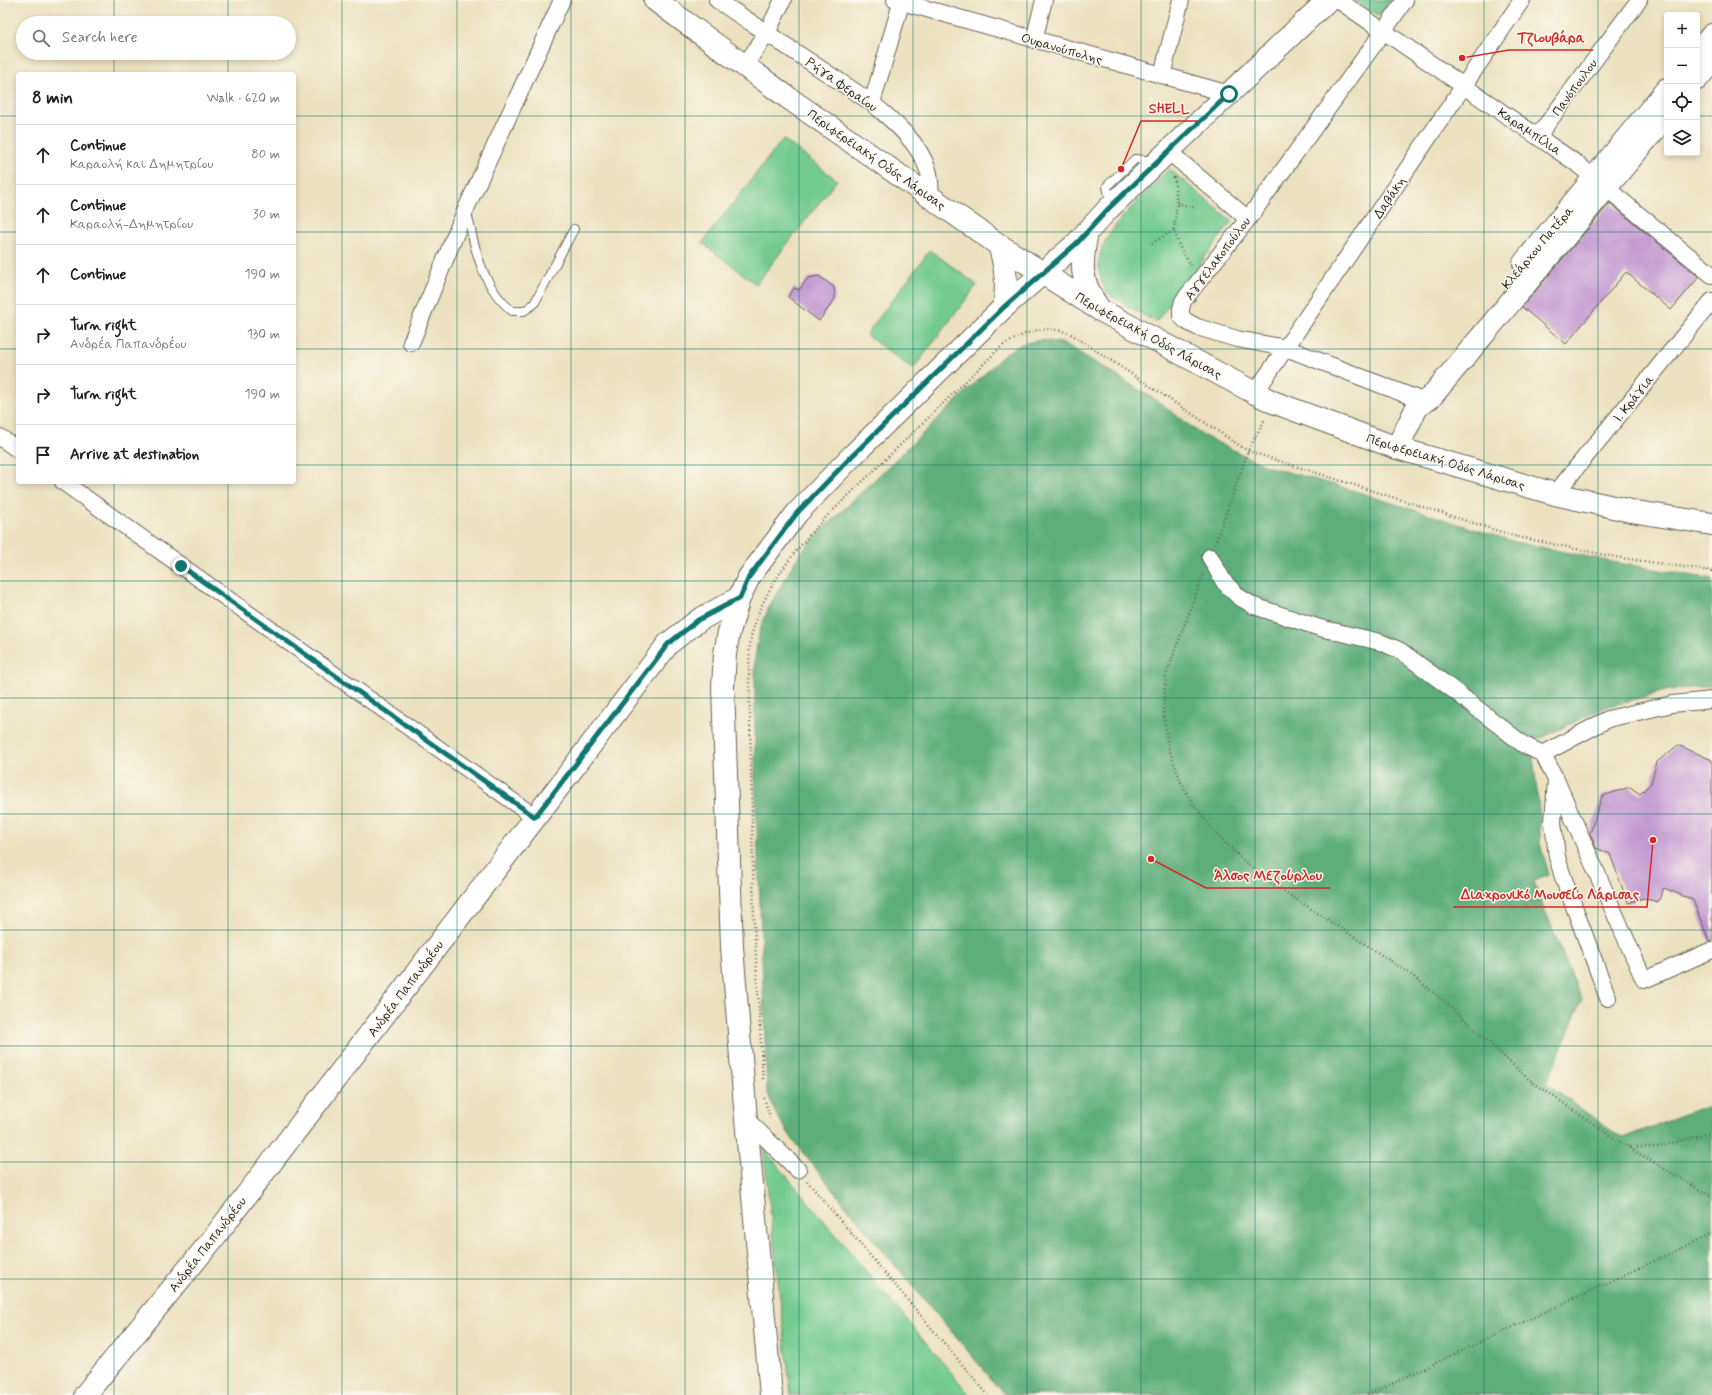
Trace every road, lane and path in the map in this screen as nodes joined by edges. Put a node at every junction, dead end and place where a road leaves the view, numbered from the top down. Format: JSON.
{"nodes":[{"id":1,"x":562,"y":0,"type":"edge"},
{"id":2,"x":717,"y":0,"type":"edge"},
{"id":3,"x":783,"y":0,"type":"edge"},
{"id":4,"x":1044,"y":0,"type":"edge"},
{"id":5,"x":1181,"y":0,"type":"edge"},
{"id":6,"x":1328,"y":0,"type":"edge"},
{"id":7,"x":1338,"y":0,"type":"edge"},
{"id":8,"x":1405,"y":0,"type":"edge"},
{"id":9,"x":1522,"y":0,"type":"edge"},
{"id":10,"x":1638,"y":0,"type":"edge"},
{"id":11,"x":900,"y":1,"type":"edge"},
{"id":12,"x":663,"y":2,"type":"edge"},
{"id":13,"x":1384,"y":32,"type":"junction"},
{"id":14,"x":767,"y":33,"type":"junction"},
{"id":15,"x":1712,"y":35,"type":"edge"},
{"id":16,"x":1034,"y":40,"type":"junction"},
{"id":17,"x":1700,"y":49,"type":"edge"},
{"id":18,"x":1712,"y":61,"type":"edge"},
{"id":19,"x":745,"y":65,"type":"junction"},
{"id":20,"x":1162,"y":75,"type":"junction"},
{"id":21,"x":1700,"y":75,"type":"edge"},
{"id":22,"x":1464,"y":86,"type":"junction"},
{"id":23,"x":1664,"y":93,"type":"edge"},
{"id":24,"x":1229,"y":94,"type":"junction"},
{"id":25,"x":872,"y":103,"type":"junction"},
{"id":26,"x":1664,"y":118,"type":"edge"},
{"id":27,"x":1538,"y":136,"type":"junction"},
{"id":28,"x":1175,"y":157,"type":"junction"},
{"id":29,"x":1146,"y":160,"type":"dead end"},
{"id":30,"x":1601,"y":182,"type":"junction"},
{"id":31,"x":1109,"y":196,"type":"dead end"},
{"id":32,"x":931,"y":197,"type":"junction"},
{"id":33,"x":1177,"y":203,"type":"junction"},
{"id":34,"x":1196,"y":208,"type":"dead end"},
{"id":35,"x":465,"y":211,"type":"junction"},
{"id":36,"x":1248,"y":218,"type":"junction"},
{"id":37,"x":574,"y":229,"type":"dead end"},
{"id":38,"x":1174,"y":230,"type":"junction"},
{"id":39,"x":1088,"y":232,"type":"junction"},
{"id":40,"x":1152,"y":243,"type":"dead end"},
{"id":41,"x":999,"y":245,"type":"junction"},
{"id":42,"x":1044,"y":273,"type":"junction"},
{"id":43,"x":1712,"y":275,"type":"edge"},
{"id":44,"x":1202,"y":278,"type":"junction"},
{"id":45,"x":1712,"y":301,"type":"edge"},
{"id":46,"x":1004,"y":307,"type":"junction"},
{"id":47,"x":1100,"y":310,"type":"junction"},
{"id":48,"x":411,"y":343,"type":"dead end"},
{"id":49,"x":1286,"y":348,"type":"junction"},
{"id":50,"x":1264,"y":398,"type":"junction"},
{"id":51,"x":1416,"y":403,"type":"junction"},
{"id":52,"x":0,"y":437,"type":"edge"},
{"id":53,"x":1253,"y":440,"type":"dead end"},
{"id":54,"x":1396,"y":448,"type":"junction"},
{"id":55,"x":16,"y":449,"type":"edge"},
{"id":56,"x":66,"y":484,"type":"edge"},
{"id":57,"x":1555,"y":494,"type":"junction"},
{"id":58,"x":1712,"y":524,"type":"edge"},
{"id":59,"x":1210,"y":557,"type":"dead end"},
{"id":60,"x":1712,"y":571,"type":"edge"},
{"id":61,"x":740,"y":598,"type":"junction"},
{"id":62,"x":1166,"y":675,"type":"dead end"},
{"id":63,"x":1712,"y":700,"type":"edge"},
{"id":64,"x":1543,"y":754,"type":"junction"},
{"id":65,"x":1556,"y":780,"type":"junction"},
{"id":66,"x":535,"y":817,"type":"junction"},
{"id":67,"x":1712,"y":950,"type":"edge"},
{"id":68,"x":1608,"y":998,"type":"dead end"},
{"id":69,"x":763,"y":1082,"type":"dead end"},
{"id":70,"x":764,"y":1098,"type":"dead end"},
{"id":71,"x":746,"y":1119,"type":"junction"},
{"id":72,"x":773,"y":1125,"type":"dead end"},
{"id":73,"x":1712,"y":1132,"type":"edge"},
{"id":74,"x":1628,"y":1148,"type":"junction"},
{"id":75,"x":798,"y":1170,"type":"joint"},
{"id":76,"x":1712,"y":1197,"type":"edge"},
{"id":77,"x":1712,"y":1234,"type":"edge"},
{"id":78,"x":85,"y":1395,"type":"edge"},
{"id":79,"x":771,"y":1395,"type":"edge"},
{"id":80,"x":988,"y":1395,"type":"edge"},
{"id":81,"x":1367,"y":1395,"type":"edge"}],
"edges":[{"from":1,"to":35,"type":"street"},
{"from":2,"to":14,"type":"street","name":"Ρήγα Φεραίου"},
{"from":3,"to":14,"type":"street"},
{"from":4,"to":16,"type":"street"},
{"from":5,"to":20,"type":"street"},
{"from":6,"to":24,"type":"main road"},
{"from":7,"to":13,"type":"street","name":"Καραμπίλια"},
{"from":8,"to":13,"type":"street","name":"Αγγελακοπούλου"},
{"from":9,"to":22,"type":"street","name":"Δαβάκη"},
{"from":10,"to":27,"type":"street","name":"Πανόπουλου"},
{"from":11,"to":16,"type":"street","name":"Ουρανούπολης"},
{"from":11,"to":25,"type":"street"},
{"from":12,"to":19,"type":"main road","name":"Περιφερειακή Οδός Λάρισας"},
{"from":13,"to":22,"type":"street","name":"Καραμπίλια"},
{"from":13,"to":36,"type":"street","name":"Αγγελακοπούλου"},
{"from":14,"to":19,"type":"street"},
{"from":14,"to":25,"type":"street","name":"Ρήγα Φεραίου"},
{"from":15,"to":17,"type":"main road"},
{"from":16,"to":20,"type":"street","name":"Ουρανούπολης"},
{"from":18,"to":21,"type":"main road"},
{"from":19,"to":32,"type":"main road","name":"Περιφερειακή Οδός Λάρισας"},
{"from":20,"to":24,"type":"street","name":"Ουρανούπολης"},
{"from":22,"to":27,"type":"street","name":"Καραμπίλια"},
{"from":22,"to":49,"type":"street","name":"Δαβάκη"},
{"from":23,"to":30,"type":"main road","name":"Κλεάρχου Πατέρα"},
{"from":24,"to":28,"type":"main road"},
{"from":25,"to":32,"type":"street","name":"Ρήγα Φεραίου"},
{"from":26,"to":30,"type":"main road","name":"Κλεάρχου Πατέρα"},
{"from":27,"to":30,"type":"street","name":"Καραμπίλια"},
{"from":28,"to":33,"type":"path"},
{"from":28,"to":36,"type":"street"},
{"from":28,"to":39,"type":"main road"},
{"from":29,"to":31,"type":"lane"},
{"from":30,"to":43,"type":"street","name":"Καραμπίλια"},
{"from":30,"to":51,"type":"main road","name":"Κλεάρχου Πατέρα"},
{"from":32,"to":41,"type":"main road","name":"Περιφερειακή Οδός Λάρισας"},
{"from":33,"to":34,"type":"path"},
{"from":33,"to":38,"type":"path"},
{"from":35,"to":37,"type":"lane"},
{"from":35,"to":48,"type":"street"},
{"from":36,"to":44,"type":"street","name":"Αγγελακοπούλου"},
{"from":38,"to":40,"type":"path"},
{"from":38,"to":44,"type":"path"},
{"from":39,"to":42,"type":"main road"},
{"from":39,"to":47,"type":"main road"},
{"from":41,"to":42,"type":"main road","name":"Περιφερειακή Οδός Λάρισας"},
{"from":41,"to":46,"type":"main road"},
{"from":42,"to":46,"type":"main road"},
{"from":42,"to":47,"type":"main road","name":"Περιφερειακή Οδός Λάρισας"},
{"from":44,"to":49,"type":"street","name":"Αγγελακοπούλου"},
{"from":45,"to":57,"type":"street","name":"Ι. Κράγια"},
{"from":46,"to":61,"type":"main road"},
{"from":47,"to":50,"type":"main road","name":"Περιφερειακή Οδός Λάρισας"},
{"from":49,"to":50,"type":"street","name":"Δαβάκη"},
{"from":49,"to":51,"type":"street","name":"Αγγελακοπούλου"},
{"from":50,"to":53,"type":"path"},
{"from":50,"to":54,"type":"main road","name":"Περιφερειακή Οδός Λάρισας"},
{"from":51,"to":54,"type":"main road","name":"Κλεάρχου Πατέρα"},
{"from":52,"to":55,"type":"street"},
{"from":54,"to":57,"type":"main road","name":"Περιφερειακή Οδός Λάρισας"},
{"from":56,"to":66,"type":"street"},
{"from":57,"to":58,"type":"main road","name":"Περιφερειακή Οδός Λάρισας"},
{"from":59,"to":64,"type":"street"},
{"from":60,"to":69,"type":"path"},
{"from":61,"to":66,"type":"main road","name":"Ανδρέα Παπανδρέου"},
{"from":61,"to":71,"type":"main road"},
{"from":62,"to":74,"type":"path"},
{"from":63,"to":64,"type":"street"},
{"from":64,"to":65,"type":"street"},
{"from":65,"to":67,"type":"street"},
{"from":65,"to":68,"type":"street"},
{"from":66,"to":78,"type":"main road","name":"Ανδρέα Παπανδρέου"},
{"from":70,"to":72,"type":"path"},
{"from":71,"to":75,"type":"street"},
{"from":71,"to":79,"type":"main road"},
{"from":73,"to":74,"type":"path"},
{"from":74,"to":76,"type":"path"},
{"from":75,"to":80,"type":"path"},
{"from":77,"to":81,"type":"path"}]}
